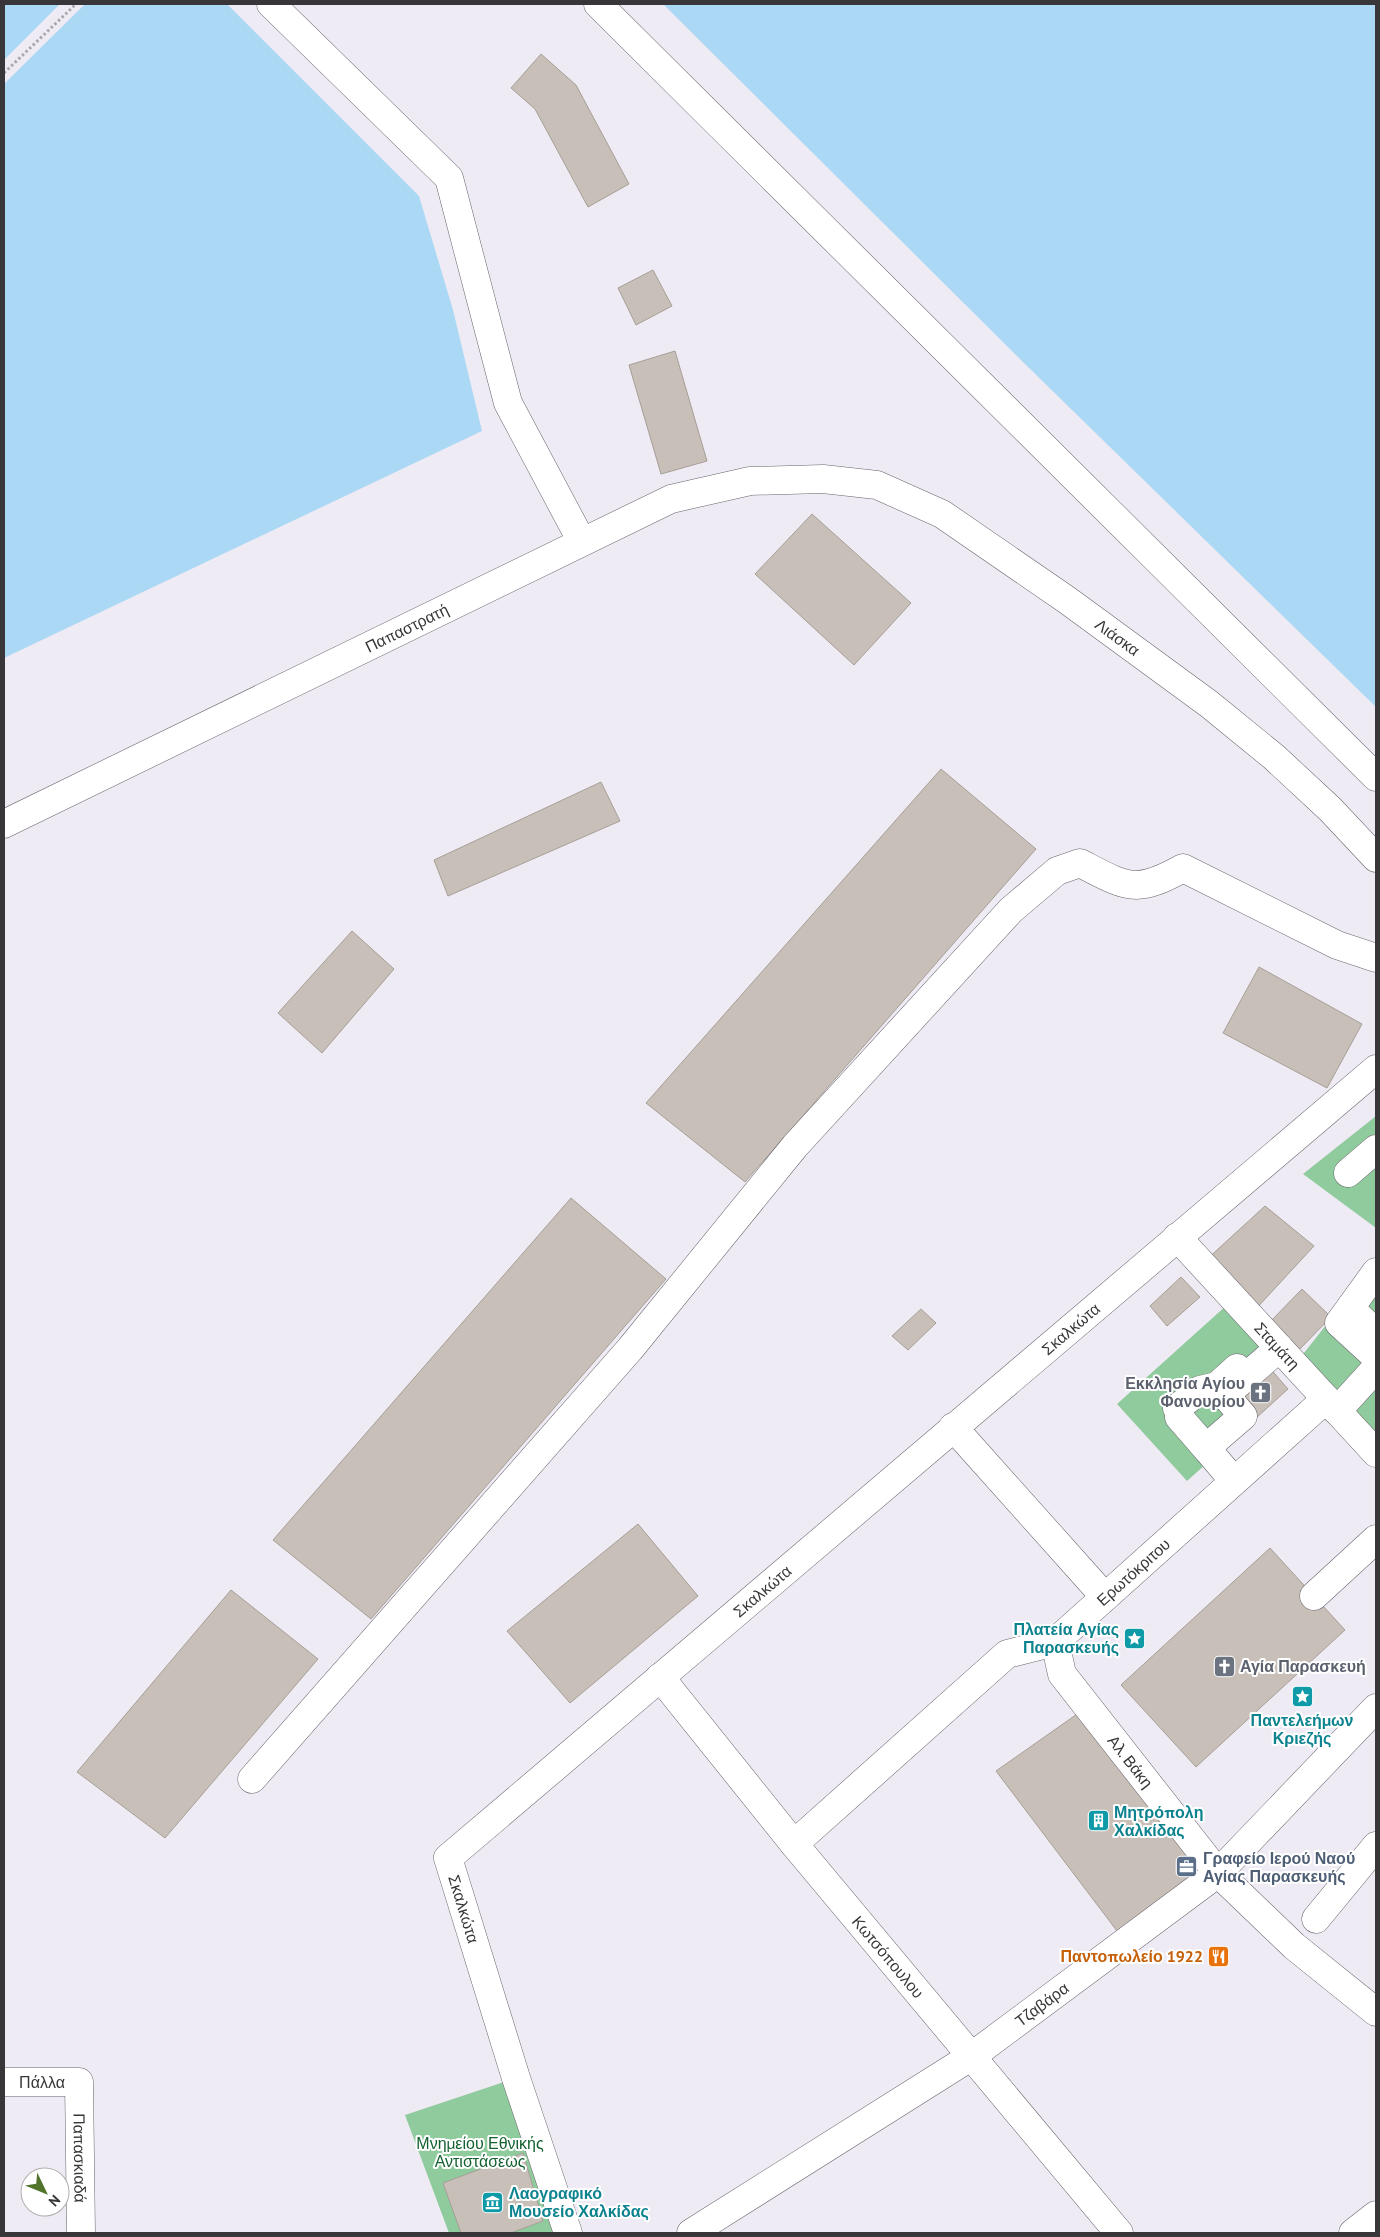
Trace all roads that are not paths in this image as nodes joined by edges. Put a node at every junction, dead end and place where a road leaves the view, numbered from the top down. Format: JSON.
{"nodes":[{"id":1,"x":271,"y":4,"type":"edge"},
{"id":2,"x":598,"y":4,"type":"edge"},
{"id":3,"x":823,"y":479,"type":"joint"},
{"id":4,"x":582,"y":542,"type":"junction"},
{"id":5,"x":1376,"y":777,"type":"edge"},
{"id":6,"x":4,"y":824,"type":"edge"},
{"id":7,"x":1376,"y":858,"type":"edge"},
{"id":8,"x":1376,"y":958,"type":"edge"},
{"id":9,"x":1376,"y":1069,"type":"edge"},
{"id":10,"x":1376,"y":1149,"type":"edge"},
{"id":11,"x":1348,"y":1174,"type":"dead end"},
{"id":12,"x":1177,"y":1237,"type":"junction"},
{"id":13,"x":1376,"y":1272,"type":"edge"},
{"id":14,"x":1350,"y":1308,"type":"junction"},
{"id":15,"x":1376,"y":1333,"type":"edge"},
{"id":16,"x":1274,"y":1343,"type":"junction"},
{"id":17,"x":1376,"y":1357,"type":"edge"},
{"id":18,"x":1376,"y":1368,"type":"edge"},
{"id":19,"x":1332,"y":1405,"type":"junction"},
{"id":20,"x":953,"y":1427,"type":"junction"},
{"id":21,"x":1206,"y":1448,"type":"junction"},
{"id":22,"x":1376,"y":1453,"type":"edge"},
{"id":23,"x":1234,"y":1481,"type":"junction"},
{"id":24,"x":1376,"y":1539,"type":"edge"},
{"id":25,"x":1314,"y":1596,"type":"dead end"},
{"id":26,"x":1105,"y":1597,"type":"junction"},
{"id":27,"x":1055,"y":1642,"type":"junction"},
{"id":28,"x":660,"y":1677,"type":"junction"},
{"id":29,"x":1371,"y":1722,"type":"edge"},
{"id":30,"x":252,"y":1779,"type":"dead end"},
{"id":31,"x":794,"y":1844,"type":"junction"},
{"id":32,"x":1376,"y":1846,"type":"edge"},
{"id":33,"x":1218,"y":1873,"type":"junction"},
{"id":34,"x":1316,"y":1919,"type":"dead end"},
{"id":35,"x":1376,"y":2012,"type":"edge"},
{"id":36,"x":972,"y":2056,"type":"junction"},
{"id":37,"x":4,"y":2082,"type":"edge"},
{"id":38,"x":79,"y":2082,"type":"joint"},
{"id":39,"x":1376,"y":2215,"type":"edge"},
{"id":40,"x":81,"y":2233,"type":"edge"},
{"id":41,"x":568,"y":2233,"type":"edge"},
{"id":42,"x":691,"y":2233,"type":"edge"},
{"id":43,"x":1119,"y":2233,"type":"edge"},
{"id":44,"x":1353,"y":2233,"type":"edge"}],
"edges":[{"from":1,"to":4,"type":"street"},
{"from":2,"to":5,"type":"street"},
{"from":3,"to":4,"type":"street","name":"Παπαστρατή"},
{"from":3,"to":7,"type":"street","name":"Λιάσκα"},
{"from":4,"to":6,"type":"street","name":"Παπαστρατή"},
{"from":8,"to":30,"type":"street"},
{"from":9,"to":12,"type":"street","name":"Σκαλκώτα"},
{"from":10,"to":11,"type":"street"},
{"from":12,"to":16,"type":"street","name":"Σταμάτη"},
{"from":12,"to":20,"type":"street","name":"Σκαλκώτα"},
{"from":13,"to":14,"type":"street"},
{"from":14,"to":15,"type":"street"},
{"from":14,"to":17,"type":"street"},
{"from":16,"to":19,"type":"street","name":"Σταμάτη"},
{"from":16,"to":21,"type":"street"},
{"from":16,"to":21,"type":"street"},
{"from":18,"to":19,"type":"street","name":"Ερωτόκριτου"},
{"from":19,"to":22,"type":"street","name":"Σταμάτη"},
{"from":19,"to":23,"type":"street","name":"Ερωτόκριτου"},
{"from":20,"to":26,"type":"street"},
{"from":20,"to":28,"type":"street","name":"Σκαλκώτα"},
{"from":21,"to":23,"type":"street"},
{"from":23,"to":26,"type":"street","name":"Ερωτόκριτου"},
{"from":24,"to":25,"type":"street"},
{"from":26,"to":27,"type":"street","name":"Ερωτόκριτου"},
{"from":27,"to":31,"type":"street","name":"Ερωτόκριτου"},
{"from":27,"to":33,"type":"street","name":"Αλ. Βάκη"},
{"from":28,"to":31,"type":"street","name":"Κωτσόπουλου"},
{"from":28,"to":41,"type":"street","name":"Σκαλκώτα"},
{"from":29,"to":33,"type":"street","name":"Τζαβάρα"},
{"from":31,"to":36,"type":"street","name":"Κωτσόπουλου"},
{"from":32,"to":34,"type":"street"},
{"from":33,"to":35,"type":"street","name":"Αλ. Βάκη"},
{"from":33,"to":36,"type":"street","name":"Τζαβάρα"},
{"from":36,"to":42,"type":"street","name":"Τζαβάρα"},
{"from":36,"to":43,"type":"street","name":"Κωτσόπουλου"},
{"from":37,"to":38,"type":"street","name":"Πάλλα"},
{"from":38,"to":40,"type":"street","name":"Παπασκιαδά"},
{"from":39,"to":44,"type":"street"}]}
